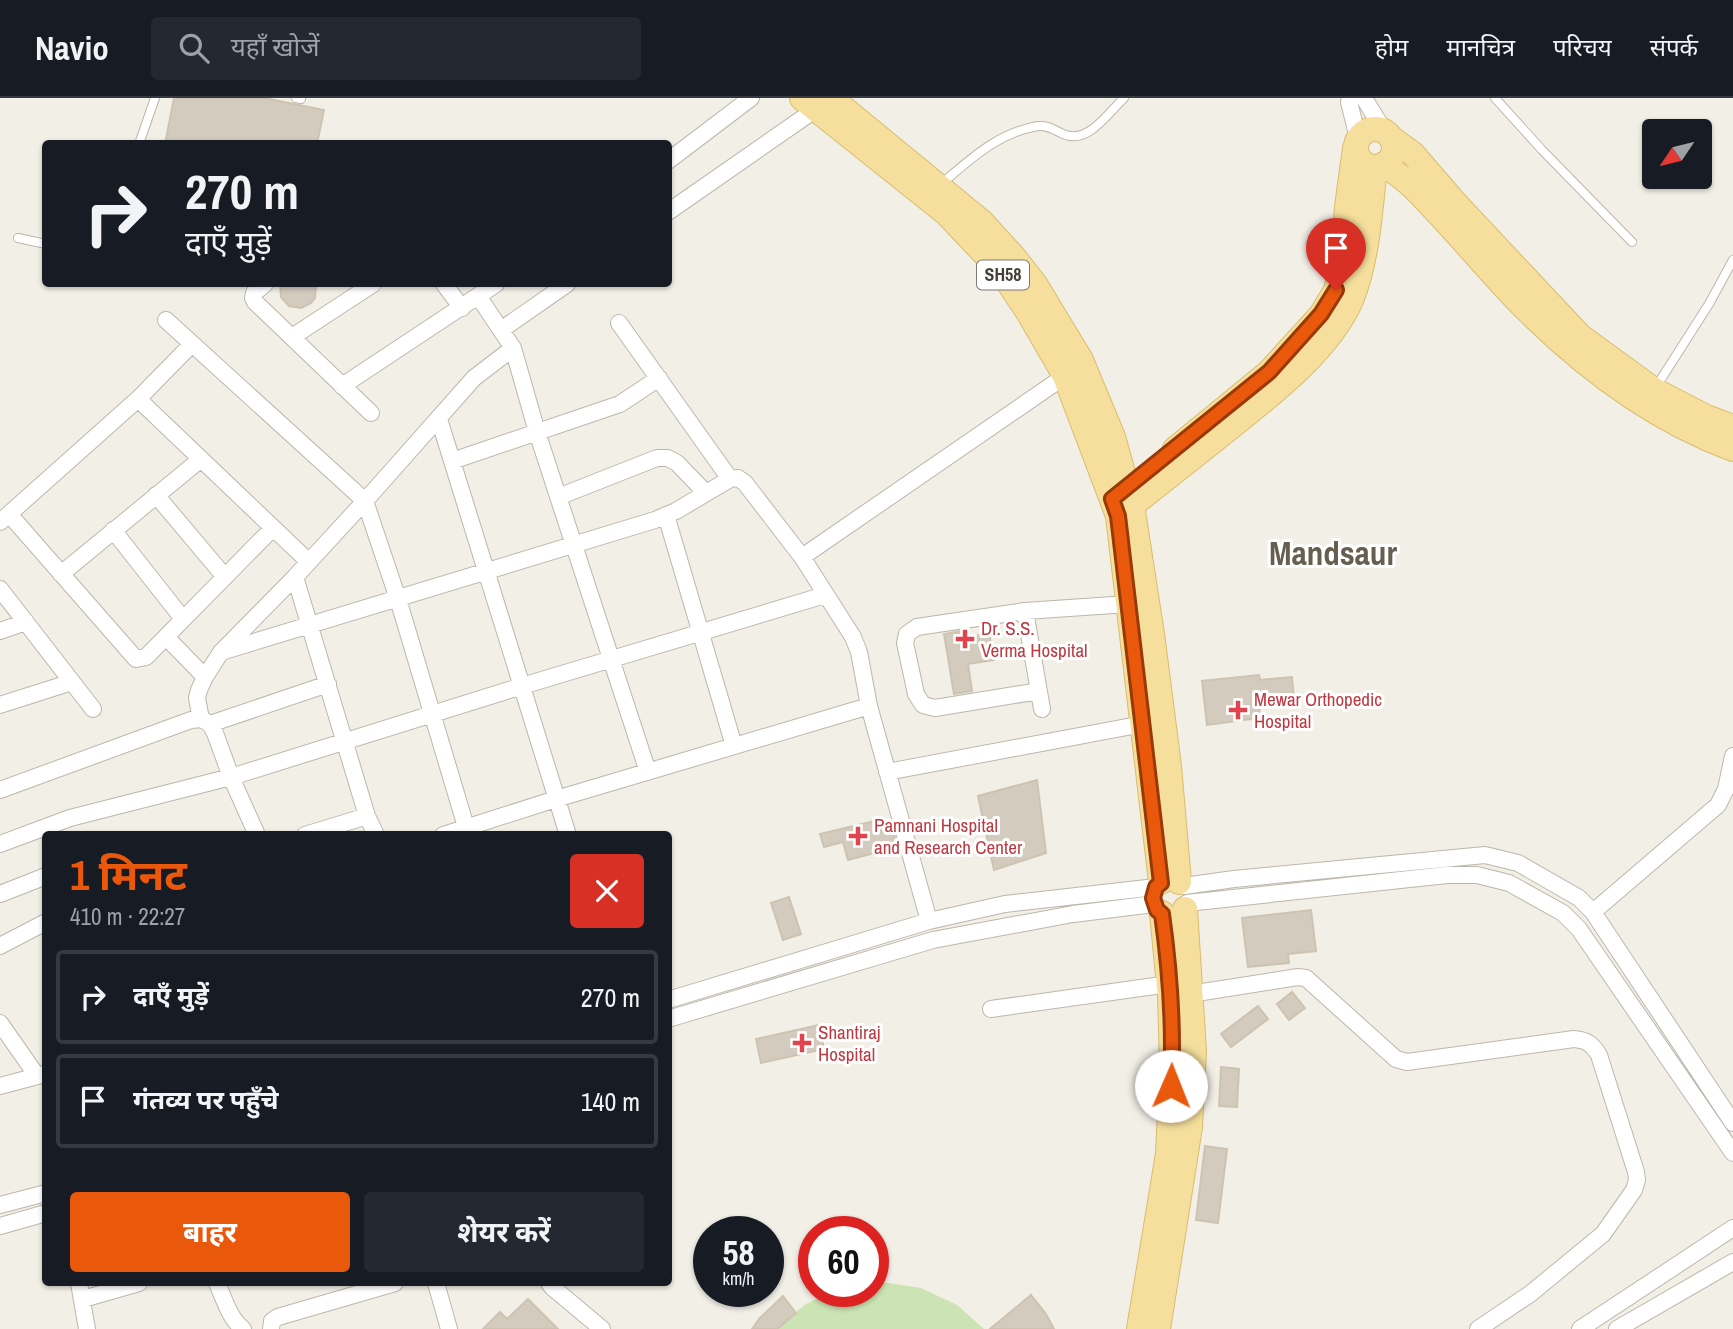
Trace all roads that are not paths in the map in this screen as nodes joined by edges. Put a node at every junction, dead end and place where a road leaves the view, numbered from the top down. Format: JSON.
{"nodes":[{"id":1,"x":155,"y":98,"type":"edge"},
{"id":2,"x":751,"y":98,"type":"edge"},
{"id":3,"x":1124,"y":98,"type":"edge"},
{"id":4,"x":1350,"y":98,"type":"edge"},
{"id":5,"x":1364,"y":98,"type":"edge"},
{"id":6,"x":1495,"y":98,"type":"edge"},
{"id":7,"x":816,"y":102,"type":"edge"},
{"id":8,"x":1388,"y":134,"type":"junction"},
{"id":9,"x":140,"y":140,"type":"edge"},
{"id":10,"x":1356,"y":143,"type":"junction"},
{"id":11,"x":672,"y":157,"type":"edge"},
{"id":12,"x":1380,"y":166,"type":"junction"},
{"id":13,"x":933,"y":193,"type":"junction"},
{"id":14,"x":672,"y":209,"type":"edge"},
{"id":15,"x":18,"y":238,"type":"dead end"},
{"id":16,"x":1632,"y":242,"type":"dead end"},
{"id":17,"x":42,"y":243,"type":"edge"},
{"id":18,"x":1733,"y":260,"type":"edge"},
{"id":19,"x":261,"y":287,"type":"edge"},
{"id":20,"x":365,"y":287,"type":"edge"},
{"id":21,"x":446,"y":287,"type":"edge"},
{"id":22,"x":492,"y":287,"type":"edge"},
{"id":23,"x":563,"y":287,"type":"edge"},
{"id":24,"x":478,"y":296,"type":"junction"},
{"id":25,"x":462,"y":307,"type":"junction"},
{"id":26,"x":166,"y":320,"type":"dead end"},
{"id":27,"x":619,"y":323,"type":"dead end"},
{"id":28,"x":501,"y":330,"type":"junction"},
{"id":29,"x":292,"y":337,"type":"junction"},
{"id":30,"x":192,"y":344,"type":"junction"},
{"id":31,"x":513,"y":348,"type":"junction"},
{"id":32,"x":1065,"y":376,"type":"junction"},
{"id":33,"x":659,"y":378,"type":"junction"},
{"id":34,"x":342,"y":386,"type":"junction"},
{"id":35,"x":1654,"y":390,"type":"junction"},
{"id":36,"x":138,"y":399,"type":"junction"},
{"id":37,"x":371,"y":413,"type":"dead end"},
{"id":38,"x":439,"y":419,"type":"junction"},
{"id":39,"x":1733,"y":427,"type":"edge"},
{"id":40,"x":537,"y":432,"type":"junction"},
{"id":41,"x":1733,"y":449,"type":"edge"},
{"id":42,"x":201,"y":459,"type":"junction"},
{"id":43,"x":452,"y":461,"type":"junction"},
{"id":44,"x":730,"y":479,"type":"junction"},
{"id":45,"x":705,"y":492,"type":"junction"},
{"id":46,"x":156,"y":495,"type":"junction"},
{"id":47,"x":558,"y":498,"type":"junction"},
{"id":48,"x":365,"y":501,"type":"junction"},
{"id":49,"x":1122,"y":502,"type":"junction"},
{"id":50,"x":666,"y":515,"type":"junction"},
{"id":51,"x":5,"y":518,"type":"edge"},
{"id":52,"x":273,"y":528,"type":"junction"},
{"id":53,"x":113,"y":530,"type":"junction"},
{"id":54,"x":573,"y":543,"type":"junction"},
{"id":55,"x":802,"y":557,"type":"junction"},
{"id":56,"x":309,"y":562,"type":"junction"},
{"id":57,"x":487,"y":570,"type":"junction"},
{"id":58,"x":61,"y":574,"type":"junction"},
{"id":59,"x":225,"y":577,"type":"junction"},
{"id":60,"x":295,"y":577,"type":"junction"},
{"id":61,"x":0,"y":589,"type":"edge"},
{"id":62,"x":825,"y":595,"type":"junction"},
{"id":63,"x":398,"y":599,"type":"junction"},
{"id":64,"x":1128,"y":604,"type":"junction"},
{"id":65,"x":1025,"y":611,"type":"junction"},
{"id":66,"x":183,"y":620,"type":"junction"},
{"id":67,"x":26,"y":622,"type":"junction"},
{"id":68,"x":310,"y":625,"type":"junction"},
{"id":69,"x":0,"y":631,"type":"edge"},
{"id":70,"x":700,"y":633,"type":"junction"},
{"id":71,"x":166,"y":636,"type":"junction"},
{"id":72,"x":221,"y":652,"type":"junction"},
{"id":73,"x":611,"y":659,"type":"junction"},
{"id":74,"x":205,"y":677,"type":"junction"},
{"id":75,"x":72,"y":682,"type":"junction"},
{"id":76,"x":328,"y":684,"type":"junction"},
{"id":77,"x":522,"y":686,"type":"junction"},
{"id":78,"x":1039,"y":691,"type":"junction"},
{"id":79,"x":0,"y":705,"type":"edge"},
{"id":80,"x":869,"y":706,"type":"junction"},
{"id":81,"x":93,"y":709,"type":"dead end"},
{"id":82,"x":1042,"y":709,"type":"dead end"},
{"id":83,"x":432,"y":714,"type":"junction"},
{"id":84,"x":205,"y":721,"type":"junction"},
{"id":85,"x":1143,"y":724,"type":"junction"},
{"id":86,"x":345,"y":741,"type":"junction"},
{"id":87,"x":734,"y":746,"type":"junction"},
{"id":88,"x":1733,"y":756,"type":"edge"},
{"id":89,"x":648,"y":772,"type":"junction"},
{"id":90,"x":887,"y":772,"type":"junction"},
{"id":91,"x":231,"y":777,"type":"junction"},
{"id":92,"x":0,"y":790,"type":"edge"},
{"id":93,"x":556,"y":799,"type":"junction"},
{"id":94,"x":368,"y":816,"type":"junction"},
{"id":95,"x":466,"y":827,"type":"junction"},
{"id":96,"x":254,"y":831,"type":"edge"},
{"id":97,"x":318,"y":831,"type":"edge"},
{"id":98,"x":374,"y":831,"type":"edge"},
{"id":99,"x":454,"y":831,"type":"edge"},
{"id":100,"x":567,"y":831,"type":"edge"},
{"id":101,"x":0,"y":844,"type":"edge"},
{"id":102,"x":1518,"y":863,"type":"junction"},
{"id":103,"x":42,"y":878,"type":"edge"},
{"id":104,"x":1509,"y":883,"type":"junction"},
{"id":105,"x":0,"y":894,"type":"edge"},
{"id":106,"x":1171,"y":896,"type":"junction"},
{"id":107,"x":1578,"y":898,"type":"junction"},
{"id":108,"x":1593,"y":912,"type":"junction"},
{"id":109,"x":1563,"y":913,"type":"junction"},
{"id":110,"x":929,"y":921,"type":"junction"},
{"id":111,"x":42,"y":924,"type":"edge"},
{"id":112,"x":0,"y":946,"type":"edge"},
{"id":113,"x":1179,"y":989,"type":"junction"},
{"id":114,"x":672,"y":999,"type":"edge"},
{"id":115,"x":990,"y":1009,"type":"dead end"},
{"id":116,"x":672,"y":1018,"type":"edge"},
{"id":117,"x":0,"y":1023,"type":"edge"},
{"id":118,"x":41,"y":1075,"type":"edge"},
{"id":119,"x":0,"y":1086,"type":"edge"},
{"id":120,"x":1733,"y":1123,"type":"edge"},
{"id":121,"x":1733,"y":1153,"type":"edge"},
{"id":122,"x":42,"y":1194,"type":"edge"},
{"id":123,"x":0,"y":1205,"type":"edge"},
{"id":124,"x":42,"y":1214,"type":"edge"},
{"id":125,"x":0,"y":1226,"type":"edge"},
{"id":126,"x":1733,"y":1228,"type":"edge"},
{"id":127,"x":1733,"y":1262,"type":"edge"},
{"id":128,"x":117,"y":1286,"type":"edge"},
{"id":129,"x":218,"y":1286,"type":"edge"},
{"id":130,"x":378,"y":1286,"type":"edge"},
{"id":131,"x":437,"y":1286,"type":"edge"},
{"id":132,"x":551,"y":1286,"type":"edge"},
{"id":133,"x":81,"y":1291,"type":"edge"},
{"id":134,"x":582,"y":1323,"type":"edge"},
{"id":135,"x":87,"y":1329,"type":"edge"},
{"id":136,"x":243,"y":1329,"type":"edge"},
{"id":137,"x":270,"y":1329,"type":"edge"},
{"id":138,"x":449,"y":1329,"type":"edge"},
{"id":139,"x":602,"y":1329,"type":"edge"},
{"id":140,"x":1139,"y":1329,"type":"edge"},
{"id":141,"x":1158,"y":1329,"type":"edge"},
{"id":142,"x":1478,"y":1329,"type":"edge"},
{"id":143,"x":1580,"y":1329,"type":"edge"},
{"id":144,"x":1617,"y":1329,"type":"edge"}],
"edges":[{"from":1,"to":9,"type":"lane"},
{"from":2,"to":11,"type":"street"},
{"from":3,"to":13,"type":"lane"},
{"from":4,"to":10,"type":"street"},
{"from":5,"to":8,"type":"street"},
{"from":6,"to":16,"type":"lane"},
{"from":7,"to":13,"type":"main road","number":"SH58"},
{"from":7,"to":14,"type":"street"},
{"from":8,"to":10,"type":"main road"},
{"from":8,"to":12,"type":"main road"},
{"from":8,"to":35,"type":"main road"},
{"from":10,"to":12,"type":"main road"},
{"from":10,"to":49,"type":"main road"},
{"from":12,"to":41,"type":"main road"},
{"from":12,"to":49,"type":"main road"},
{"from":13,"to":32,"type":"main road","number":"SH58"},
{"from":13,"to":49,"type":"main road","number":"SH58"},
{"from":15,"to":17,"type":"lane"},
{"from":18,"to":35,"type":"lane"},
{"from":19,"to":29,"type":"street"},
{"from":20,"to":29,"type":"street"},
{"from":21,"to":25,"type":"street"},
{"from":22,"to":24,"type":"street"},
{"from":23,"to":28,"type":"street"},
{"from":24,"to":25,"type":"street"},
{"from":24,"to":28,"type":"street"},
{"from":25,"to":34,"type":"street"},
{"from":26,"to":30,"type":"street"},
{"from":27,"to":33,"type":"street"},
{"from":28,"to":31,"type":"street"},
{"from":29,"to":34,"type":"street"},
{"from":30,"to":36,"type":"street"},
{"from":30,"to":48,"type":"street"},
{"from":31,"to":38,"type":"street"},
{"from":31,"to":40,"type":"street"},
{"from":32,"to":49,"type":"main road","number":"SH58"},
{"from":32,"to":55,"type":"street"},
{"from":33,"to":40,"type":"street"},
{"from":33,"to":44,"type":"street"},
{"from":34,"to":37,"type":"street"},
{"from":35,"to":39,"type":"main road"},
{"from":36,"to":42,"type":"street"},
{"from":36,"to":51,"type":"street"},
{"from":38,"to":43,"type":"street"},
{"from":38,"to":48,"type":"street"},
{"from":40,"to":43,"type":"street"},
{"from":40,"to":47,"type":"street"},
{"from":42,"to":46,"type":"street"},
{"from":42,"to":52,"type":"street"},
{"from":43,"to":57,"type":"street"},
{"from":44,"to":45,"type":"street"},
{"from":44,"to":55,"type":"street"},
{"from":45,"to":47,"type":"street"},
{"from":45,"to":50,"type":"street"},
{"from":46,"to":53,"type":"street"},
{"from":46,"to":59,"type":"street"},
{"from":47,"to":54,"type":"street"},
{"from":48,"to":56,"type":"street"},
{"from":48,"to":63,"type":"street"},
{"from":49,"to":64,"type":"main road"},
{"from":49,"to":106,"type":"main road"},
{"from":50,"to":54,"type":"street"},
{"from":50,"to":70,"type":"street"},
{"from":51,"to":58,"type":"street"},
{"from":52,"to":56,"type":"street"},
{"from":52,"to":59,"type":"street"},
{"from":53,"to":58,"type":"street"},
{"from":53,"to":66,"type":"street"},
{"from":54,"to":57,"type":"street"},
{"from":54,"to":73,"type":"street"},
{"from":55,"to":62,"type":"street"},
{"from":56,"to":60,"type":"street"},
{"from":57,"to":63,"type":"street"},
{"from":57,"to":77,"type":"street"},
{"from":58,"to":71,"type":"street"},
{"from":59,"to":66,"type":"street"},
{"from":60,"to":68,"type":"street"},
{"from":60,"to":72,"type":"street"},
{"from":61,"to":67,"type":"street"},
{"from":62,"to":70,"type":"street"},
{"from":62,"to":80,"type":"street"},
{"from":63,"to":68,"type":"street"},
{"from":63,"to":83,"type":"street"},
{"from":64,"to":65,"type":"street"},
{"from":64,"to":85,"type":"main road"},
{"from":65,"to":78,"type":"street"},
{"from":65,"to":78,"type":"street"},
{"from":66,"to":71,"type":"street"},
{"from":67,"to":69,"type":"street"},
{"from":67,"to":75,"type":"street"},
{"from":68,"to":72,"type":"street"},
{"from":68,"to":76,"type":"street"},
{"from":70,"to":73,"type":"street"},
{"from":70,"to":87,"type":"street"},
{"from":71,"to":74,"type":"street"},
{"from":72,"to":74,"type":"street"},
{"from":73,"to":77,"type":"street"},
{"from":73,"to":89,"type":"street"},
{"from":74,"to":84,"type":"street"},
{"from":75,"to":79,"type":"street"},
{"from":75,"to":81,"type":"street"},
{"from":76,"to":84,"type":"street"},
{"from":76,"to":86,"type":"street"},
{"from":77,"to":83,"type":"street"},
{"from":77,"to":93,"type":"street"},
{"from":78,"to":82,"type":"street"},
{"from":80,"to":87,"type":"street"},
{"from":80,"to":90,"type":"street"},
{"from":83,"to":86,"type":"street"},
{"from":83,"to":95,"type":"street"},
{"from":84,"to":91,"type":"street"},
{"from":84,"to":92,"type":"street"},
{"from":85,"to":90,"type":"street"},
{"from":85,"to":106,"type":"main road"},
{"from":86,"to":91,"type":"street"},
{"from":86,"to":94,"type":"street"},
{"from":87,"to":89,"type":"street"},
{"from":88,"to":108,"type":"street"},
{"from":89,"to":93,"type":"street"},
{"from":90,"to":110,"type":"street"},
{"from":91,"to":96,"type":"street"},
{"from":91,"to":101,"type":"street"},
{"from":93,"to":95,"type":"street"},
{"from":93,"to":100,"type":"street"},
{"from":94,"to":97,"type":"street"},
{"from":94,"to":98,"type":"street"},
{"from":95,"to":99,"type":"street"},
{"from":102,"to":104,"type":"street"},
{"from":102,"to":106,"type":"street"},
{"from":102,"to":107,"type":"street"},
{"from":103,"to":105,"type":"street"},
{"from":104,"to":106,"type":"street"},
{"from":104,"to":109,"type":"street"},
{"from":106,"to":110,"type":"street"},
{"from":106,"to":113,"type":"main road"},
{"from":106,"to":116,"type":"street"},
{"from":107,"to":108,"type":"street"},
{"from":107,"to":109,"type":"street"},
{"from":108,"to":120,"type":"street"},
{"from":109,"to":121,"type":"street"},
{"from":110,"to":114,"type":"street"},
{"from":111,"to":112,"type":"street"},
{"from":113,"to":115,"type":"street"},
{"from":113,"to":140,"type":"main road"},
{"from":113,"to":141,"type":"main road"},
{"from":113,"to":142,"type":"street"},
{"from":117,"to":118,"type":"street"},
{"from":118,"to":119,"type":"street"},
{"from":122,"to":123,"type":"street"},
{"from":124,"to":125,"type":"street"},
{"from":126,"to":143,"type":"street"},
{"from":127,"to":144,"type":"street"},
{"from":128,"to":133,"type":"street"},
{"from":129,"to":136,"type":"street"},
{"from":130,"to":137,"type":"street"},
{"from":131,"to":138,"type":"street"},
{"from":132,"to":134,"type":"street"},
{"from":133,"to":135,"type":"street"},
{"from":134,"to":139,"type":"street"}]}
